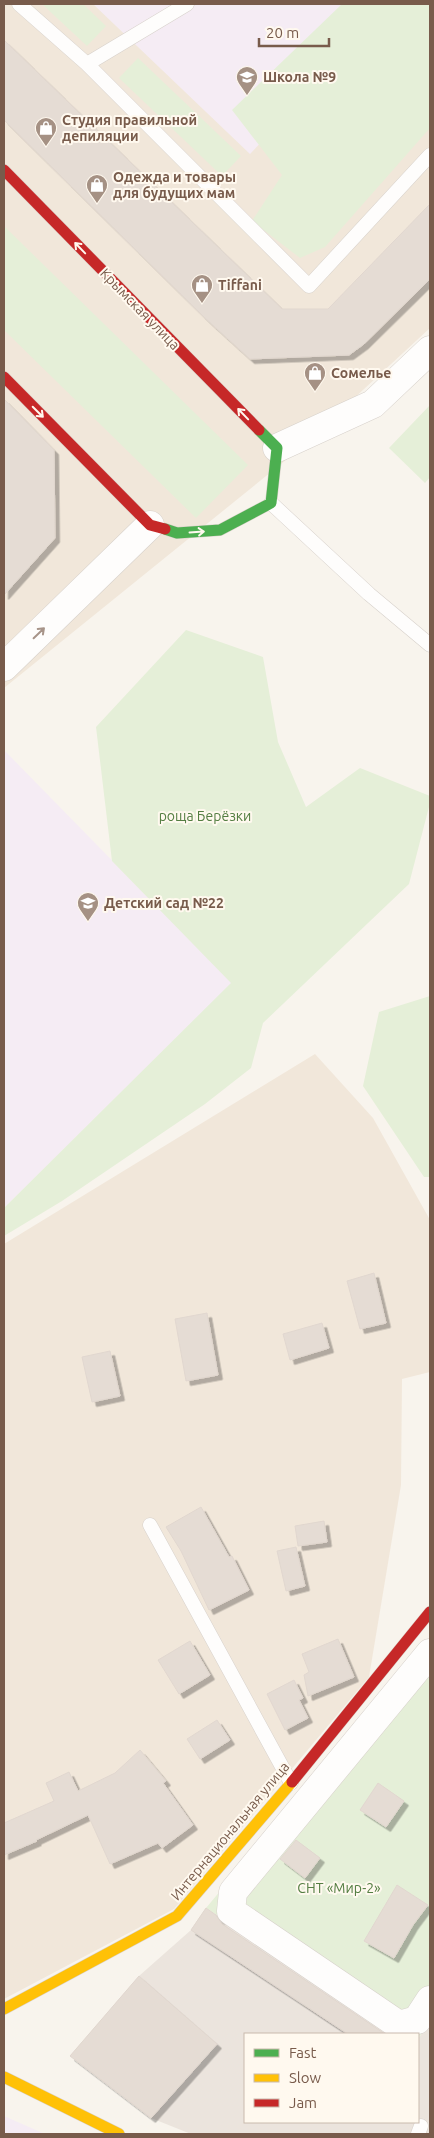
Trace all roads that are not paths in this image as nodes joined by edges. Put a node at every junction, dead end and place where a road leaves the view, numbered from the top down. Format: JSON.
{"nodes":[{"id":1,"x":19,"y":4,"type":"edge"},
{"id":2,"x":187,"y":4,"type":"edge"},
{"id":3,"x":87,"y":64,"type":"junction"},
{"id":4,"x":430,"y":155,"type":"edge"},
{"id":5,"x":4,"y":170,"type":"edge"},
{"id":6,"x":430,"y":350,"type":"edge"},
{"id":7,"x":4,"y":377,"type":"edge"},
{"id":8,"x":277,"y":448,"type":"junction"},
{"id":9,"x":271,"y":503,"type":"junction"},
{"id":10,"x":150,"y":525,"type":"junction"},
{"id":11,"x":430,"y":645,"type":"edge"},
{"id":12,"x":4,"y":668,"type":"edge"},
{"id":13,"x":150,"y":1525,"type":"dead end"},
{"id":14,"x":430,"y":1612,"type":"edge"},
{"id":15,"x":430,"y":1654,"type":"edge"},
{"id":16,"x":291,"y":1783,"type":"junction"},
{"id":17,"x":430,"y":2000,"type":"edge"},
{"id":18,"x":4,"y":2009,"type":"edge"},
{"id":19,"x":4,"y":2077,"type":"edge"},
{"id":20,"x":119,"y":2134,"type":"edge"}],
"edges":[{"from":1,"to":3,"type":"lane"},
{"from":2,"to":3,"type":"lane"},
{"from":3,"to":4,"type":"lane"},
{"from":8,"to":5,"type":"street","name":"Крымская улица","one_way":true},
{"from":6,"to":8,"type":"street"},
{"from":7,"to":10,"type":"street","one_way":true},
{"from":8,"to":9,"type":"street"},
{"from":10,"to":9,"type":"street","one_way":true},
{"from":9,"to":11,"type":"lane"},
{"from":12,"to":10,"type":"street","one_way":true},
{"from":13,"to":16,"type":"lane"},
{"from":14,"to":16,"type":"street","name":"Интернациональная улица"},
{"from":15,"to":17,"type":"street"},
{"from":16,"to":18,"type":"street","name":"Интернациональная улица"},
{"from":19,"to":20,"type":"street"}]}
